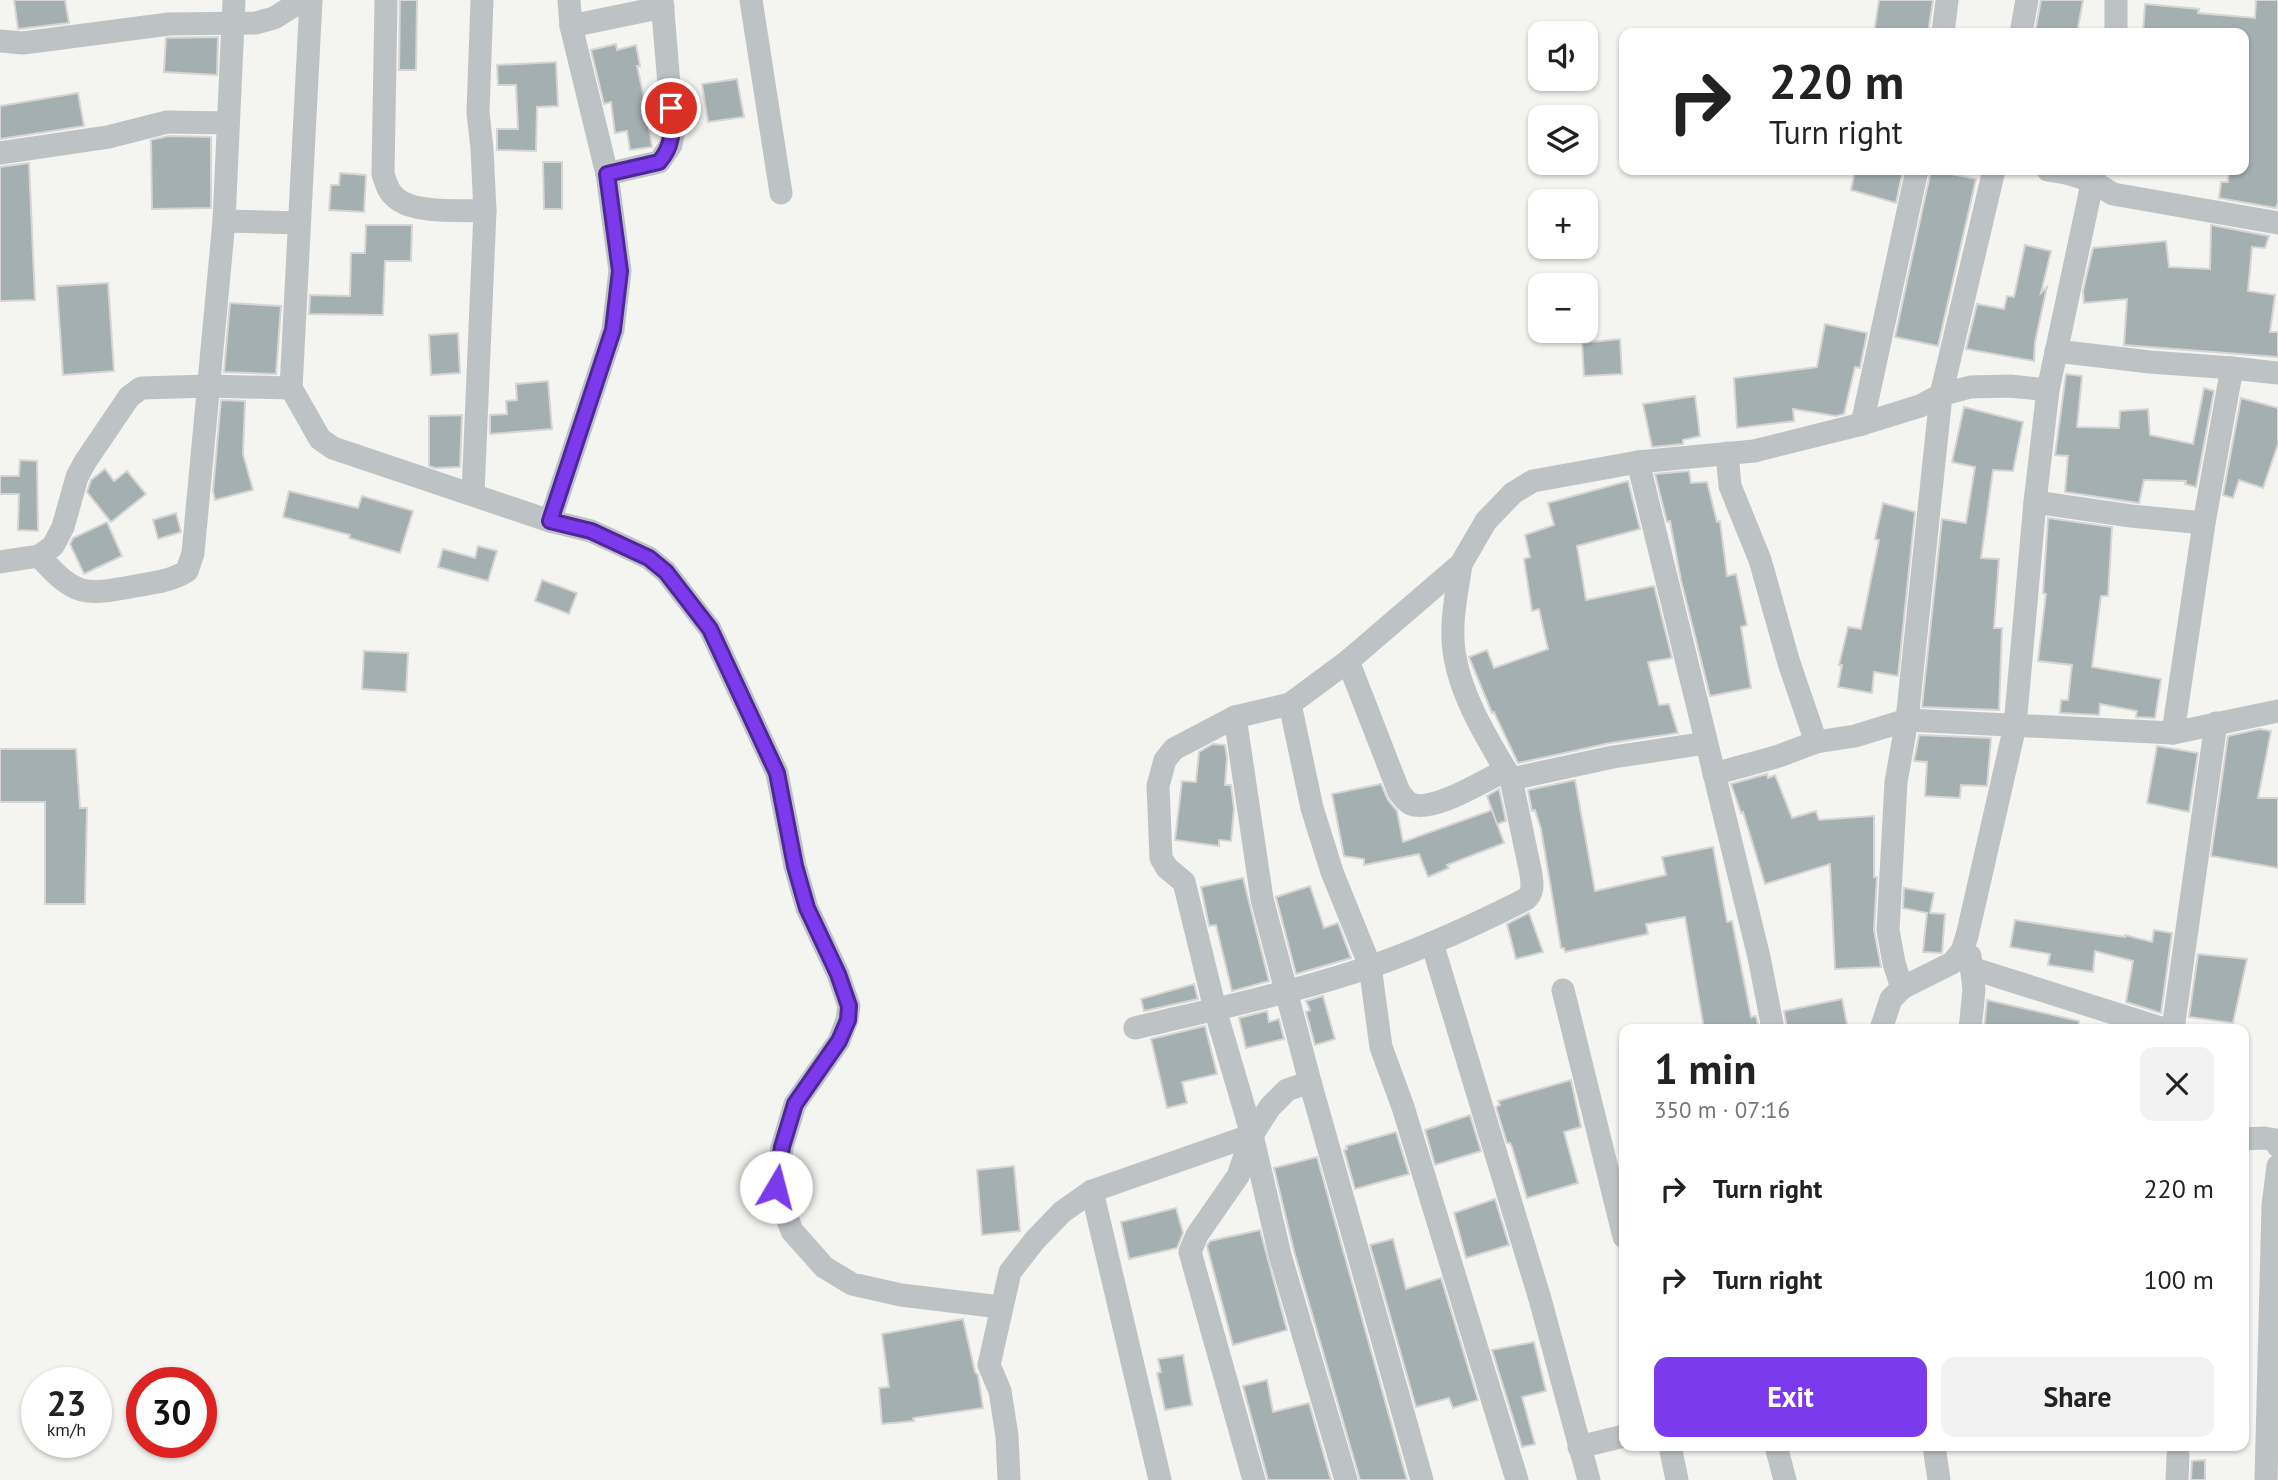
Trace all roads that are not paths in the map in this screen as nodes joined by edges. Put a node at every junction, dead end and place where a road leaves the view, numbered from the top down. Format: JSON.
{"nodes":[{"id":1,"x":234,"y":0,"type":"edge"},
{"id":2,"x":303,"y":0,"type":"edge"},
{"id":3,"x":311,"y":0,"type":"edge"},
{"id":4,"x":386,"y":0,"type":"edge"},
{"id":5,"x":482,"y":0,"type":"edge"},
{"id":6,"x":569,"y":0,"type":"edge"},
{"id":7,"x":751,"y":0,"type":"edge"},
{"id":8,"x":1947,"y":0,"type":"edge"},
{"id":9,"x":2027,"y":0,"type":"edge"},
{"id":10,"x":2116,"y":0,"type":"edge"},
{"id":11,"x":662,"y":3,"type":"edge"},
{"id":12,"x":232,"y":24,"type":"junction"},
{"id":13,"x":571,"y":26,"type":"junction"},
{"id":14,"x":1944,"y":28,"type":"edge"},
{"id":15,"x":2022,"y":28,"type":"edge"},
{"id":16,"x":2116,"y":28,"type":"edge"},
{"id":17,"x":0,"y":41,"type":"edge"},
{"id":18,"x":228,"y":123,"type":"junction"},
{"id":19,"x":0,"y":153,"type":"edge"},
{"id":20,"x":607,"y":174,"type":"junction"},
{"id":21,"x":1916,"y":175,"type":"edge"},
{"id":22,"x":1993,"y":175,"type":"edge"},
{"id":23,"x":2094,"y":176,"type":"edge"},
{"id":24,"x":781,"y":192,"type":"dead end"},
{"id":25,"x":485,"y":211,"type":"junction"},
{"id":26,"x":224,"y":221,"type":"junction"},
{"id":27,"x":299,"y":223,"type":"junction"},
{"id":28,"x":2278,"y":223,"type":"edge"},
{"id":29,"x":2056,"y":351,"type":"junction"},
{"id":30,"x":2232,"y":368,"type":"junction"},
{"id":31,"x":2278,"y":373,"type":"edge"},
{"id":32,"x":209,"y":386,"type":"junction"},
{"id":33,"x":291,"y":388,"type":"junction"},
{"id":34,"x":2048,"y":390,"type":"junction"},
{"id":35,"x":1941,"y":395,"type":"junction"},
{"id":36,"x":1862,"y":424,"type":"junction"},
{"id":37,"x":1727,"y":453,"type":"junction"},
{"id":38,"x":1638,"y":462,"type":"junction"},
{"id":39,"x":473,"y":494,"type":"junction"},
{"id":40,"x":2035,"y":502,"type":"junction"},
{"id":41,"x":550,"y":521,"type":"junction"},
{"id":42,"x":2204,"y":523,"type":"junction"},
{"id":43,"x":39,"y":556,"type":"junction"},
{"id":44,"x":0,"y":562,"type":"edge"},
{"id":45,"x":1461,"y":564,"type":"junction"},
{"id":46,"x":1348,"y":661,"type":"junction"},
{"id":47,"x":1290,"y":704,"type":"junction"},
{"id":48,"x":2278,"y":711,"type":"edge"},
{"id":49,"x":1235,"y":717,"type":"junction"},
{"id":50,"x":1907,"y":720,"type":"junction"},
{"id":51,"x":2217,"y":723,"type":"junction"},
{"id":52,"x":2015,"y":726,"type":"junction"},
{"id":53,"x":2173,"y":733,"type":"junction"},
{"id":54,"x":1816,"y":742,"type":"junction"},
{"id":55,"x":1706,"y":743,"type":"junction"},
{"id":56,"x":1508,"y":774,"type":"junction"},
{"id":57,"x":1713,"y":774,"type":"junction"},
{"id":58,"x":1967,"y":936,"type":"junction"},
{"id":59,"x":1433,"y":943,"type":"junction"},
{"id":60,"x":1370,"y":966,"type":"junction"},
{"id":61,"x":1971,"y":968,"type":"junction"},
{"id":62,"x":1902,"y":988,"type":"junction"},
{"id":63,"x":1563,"y":990,"type":"dead end"},
{"id":64,"x":1286,"y":992,"type":"junction"},
{"id":65,"x":1215,"y":1009,"type":"junction"},
{"id":66,"x":1772,"y":1024,"type":"edge"},
{"id":67,"x":1883,"y":1024,"type":"edge"},
{"id":68,"x":1970,"y":1024,"type":"edge"},
{"id":69,"x":2148,"y":1024,"type":"edge"},
{"id":70,"x":2174,"y":1024,"type":"edge"},
{"id":71,"x":1135,"y":1027,"type":"dead end"},
{"id":72,"x":1310,"y":1082,"type":"junction"},
{"id":73,"x":1252,"y":1135,"type":"junction"},
{"id":74,"x":2249,"y":1139,"type":"edge"},
{"id":75,"x":2278,"y":1146,"type":"edge"},
{"id":76,"x":2278,"y":1166,"type":"edge"},
{"id":77,"x":1092,"y":1191,"type":"junction"},
{"id":78,"x":1619,"y":1217,"type":"edge"},
{"id":79,"x":1000,"y":1307,"type":"junction"},
{"id":80,"x":1619,"y":1437,"type":"edge"},
{"id":81,"x":1579,"y":1447,"type":"junction"},
{"id":82,"x":1671,"y":1451,"type":"edge"},
{"id":83,"x":1777,"y":1451,"type":"edge"},
{"id":84,"x":1935,"y":1451,"type":"edge"},
{"id":85,"x":2178,"y":1455,"type":"dead end"},
{"id":86,"x":1009,"y":1480,"type":"edge"},
{"id":87,"x":1160,"y":1480,"type":"edge"},
{"id":88,"x":1254,"y":1480,"type":"edge"},
{"id":89,"x":1346,"y":1480,"type":"edge"},
{"id":90,"x":1423,"y":1480,"type":"edge"},
{"id":91,"x":1517,"y":1480,"type":"edge"},
{"id":92,"x":1589,"y":1480,"type":"edge"},
{"id":93,"x":1676,"y":1480,"type":"edge"},
{"id":94,"x":1785,"y":1480,"type":"edge"},
{"id":95,"x":1939,"y":1480,"type":"edge"},
{"id":96,"x":2177,"y":1480,"type":"edge"},
{"id":97,"x":2266,"y":1480,"type":"edge"}],
"edges":[{"from":1,"to":12,"type":"street"},
{"from":2,"to":12,"type":"street"},
{"from":3,"to":27,"type":"street"},
{"from":4,"to":25,"type":"street"},
{"from":5,"to":25,"type":"street"},
{"from":6,"to":13,"type":"street"},
{"from":7,"to":24,"type":"street"},
{"from":8,"to":14,"type":"street"},
{"from":9,"to":15,"type":"street"},
{"from":10,"to":16,"type":"street"},
{"from":11,"to":13,"type":"street"},
{"from":11,"to":20,"type":"street"},
{"from":12,"to":17,"type":"street"},
{"from":12,"to":18,"type":"street"},
{"from":13,"to":20,"type":"street"},
{"from":18,"to":19,"type":"street"},
{"from":18,"to":26,"type":"street"},
{"from":20,"to":41,"type":"street"},
{"from":21,"to":36,"type":"street"},
{"from":22,"to":35,"type":"street"},
{"from":23,"to":28,"type":"street"},
{"from":23,"to":29,"type":"street"},
{"from":25,"to":39,"type":"street"},
{"from":26,"to":27,"type":"street"},
{"from":26,"to":32,"type":"street"},
{"from":27,"to":33,"type":"street"},
{"from":29,"to":30,"type":"street"},
{"from":29,"to":34,"type":"street"},
{"from":30,"to":31,"type":"street"},
{"from":30,"to":42,"type":"street"},
{"from":32,"to":33,"type":"street"},
{"from":32,"to":43,"type":"street"},
{"from":32,"to":43,"type":"street"},
{"from":33,"to":39,"type":"street"},
{"from":34,"to":35,"type":"street"},
{"from":34,"to":40,"type":"street"},
{"from":35,"to":36,"type":"street"},
{"from":35,"to":50,"type":"street"},
{"from":36,"to":37,"type":"street"},
{"from":37,"to":38,"type":"street"},
{"from":37,"to":54,"type":"street"},
{"from":38,"to":45,"type":"street"},
{"from":38,"to":55,"type":"street"},
{"from":39,"to":41,"type":"street"},
{"from":40,"to":42,"type":"street"},
{"from":40,"to":52,"type":"street"},
{"from":41,"to":79,"type":"street"},
{"from":42,"to":53,"type":"street"},
{"from":43,"to":44,"type":"street"},
{"from":45,"to":46,"type":"street"},
{"from":45,"to":56,"type":"street"},
{"from":46,"to":47,"type":"street"},
{"from":46,"to":56,"type":"street"},
{"from":47,"to":49,"type":"street"},
{"from":47,"to":60,"type":"street"},
{"from":48,"to":51,"type":"street"},
{"from":49,"to":64,"type":"street"},
{"from":49,"to":65,"type":"street"},
{"from":50,"to":52,"type":"street"},
{"from":50,"to":54,"type":"street"},
{"from":50,"to":62,"type":"street"},
{"from":51,"to":53,"type":"street"},
{"from":51,"to":70,"type":"street"},
{"from":52,"to":53,"type":"street"},
{"from":52,"to":58,"type":"street"},
{"from":54,"to":57,"type":"street"},
{"from":55,"to":56,"type":"street"},
{"from":55,"to":57,"type":"street"},
{"from":56,"to":59,"type":"street"},
{"from":57,"to":66,"type":"street"},
{"from":58,"to":61,"type":"street"},
{"from":58,"to":62,"type":"street"},
{"from":59,"to":60,"type":"street"},
{"from":59,"to":81,"type":"street"},
{"from":60,"to":64,"type":"street"},
{"from":60,"to":91,"type":"street"},
{"from":61,"to":68,"type":"street"},
{"from":61,"to":69,"type":"street"},
{"from":62,"to":67,"type":"street"},
{"from":63,"to":78,"type":"street"},
{"from":64,"to":65,"type":"street"},
{"from":64,"to":72,"type":"street"},
{"from":65,"to":71,"type":"street"},
{"from":65,"to":73,"type":"street"},
{"from":72,"to":73,"type":"street"},
{"from":72,"to":90,"type":"street"},
{"from":73,"to":77,"type":"street"},
{"from":73,"to":88,"type":"street"},
{"from":73,"to":89,"type":"street"},
{"from":74,"to":75,"type":"street"},
{"from":76,"to":97,"type":"street"},
{"from":77,"to":79,"type":"street"},
{"from":77,"to":87,"type":"street"},
{"from":79,"to":86,"type":"street"},
{"from":80,"to":81,"type":"street"},
{"from":81,"to":92,"type":"street"},
{"from":82,"to":93,"type":"street"},
{"from":83,"to":94,"type":"street"},
{"from":84,"to":95,"type":"street"},
{"from":85,"to":96,"type":"street"}]}
